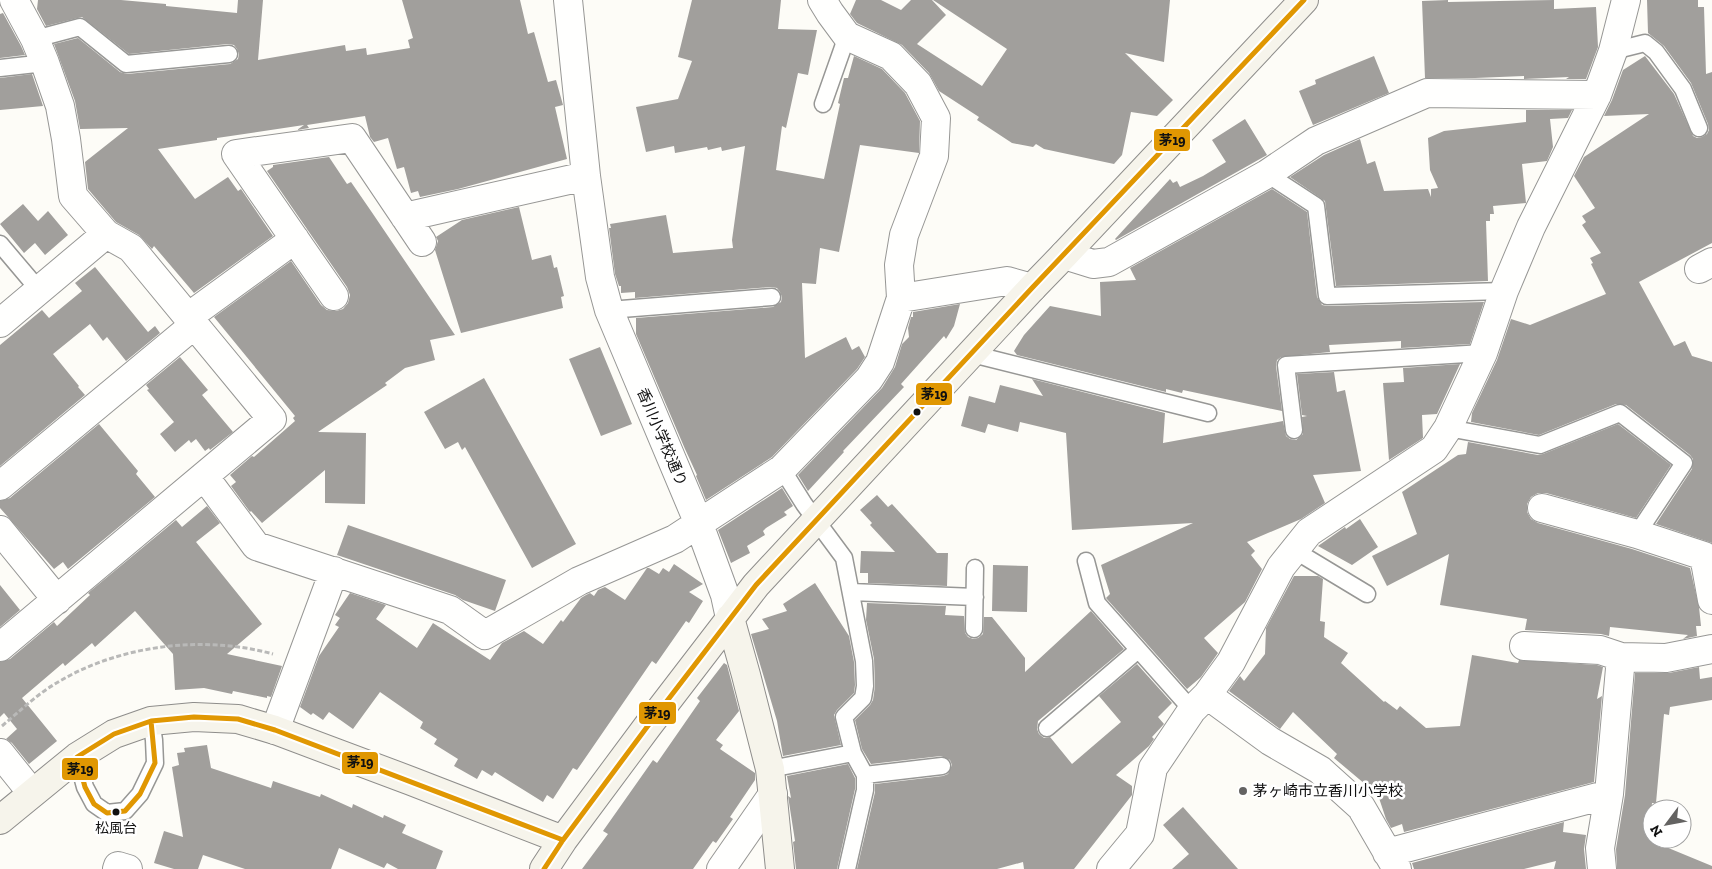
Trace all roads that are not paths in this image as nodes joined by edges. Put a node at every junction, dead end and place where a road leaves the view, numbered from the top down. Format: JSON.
{"nodes":[{"id":1,"x":14,"y":0,"type":"edge"},
{"id":2,"x":568,"y":0,"type":"edge"},
{"id":3,"x":822,"y":0,"type":"edge"},
{"id":4,"x":1304,"y":0,"type":"edge"},
{"id":5,"x":1626,"y":0,"type":"edge"},
{"id":6,"x":847,"y":36,"type":"junction"},
{"id":7,"x":40,"y":51,"type":"junction"},
{"id":8,"x":1613,"y":51,"type":"junction"},
{"id":9,"x":229,"y":54,"type":"dead end"},
{"id":10,"x":0,"y":68,"type":"edge"},
{"id":11,"x":1597,"y":94,"type":"junction"},
{"id":12,"x":823,"y":104,"type":"dead end"},
{"id":13,"x":1699,"y":128,"type":"dead end"},
{"id":14,"x":1267,"y":174,"type":"junction"},
{"id":15,"x":586,"y":176,"type":"junction"},
{"id":16,"x":405,"y":217,"type":"junction"},
{"id":17,"x":106,"y":234,"type":"junction"},
{"id":18,"x":295,"y":239,"type":"junction"},
{"id":19,"x":422,"y":242,"type":"dead end"},
{"id":20,"x":0,"y":244,"type":"edge"},
{"id":21,"x":1064,"y":255,"type":"junction"},
{"id":22,"x":1032,"y":288,"type":"junction"},
{"id":23,"x":39,"y":290,"type":"junction"},
{"id":24,"x":1504,"y":291,"type":"junction"},
{"id":25,"x":334,"y":296,"type":"dead end"},
{"id":26,"x":772,"y":297,"type":"dead end"},
{"id":27,"x":902,"y":298,"type":"junction"},
{"id":28,"x":608,"y":310,"type":"junction"},
{"id":29,"x":191,"y":321,"type":"junction"},
{"id":30,"x":0,"y":323,"type":"edge"},
{"id":31,"x":1483,"y":353,"type":"junction"},
{"id":32,"x":972,"y":354,"type":"junction"},
{"id":33,"x":1208,"y":413,"type":"dead end"},
{"id":34,"x":1448,"y":428,"type":"junction"},
{"id":35,"x":1294,"y":430,"type":"dead end"},
{"id":36,"x":782,"y":469,"type":"junction"},
{"id":37,"x":204,"y":476,"type":"junction"},
{"id":38,"x":0,"y":486,"type":"edge"},
{"id":39,"x":1542,"y":508,"type":"dead end"},
{"id":40,"x":816,"y":521,"type":"junction"},
{"id":41,"x":699,"y":524,"type":"junction"},
{"id":42,"x":0,"y":530,"type":"edge"},
{"id":43,"x":1637,"y":534,"type":"junction"},
{"id":44,"x":1294,"y":550,"type":"junction"},
{"id":45,"x":1086,"y":561,"type":"dead end"},
{"id":46,"x":975,"y":568,"type":"dead end"},
{"id":47,"x":334,"y":571,"type":"junction"},
{"id":48,"x":851,"y":592,"type":"junction"},
{"id":49,"x":1367,"y":594,"type":"dead end"},
{"id":50,"x":975,"y":597,"type":"junction"},
{"id":51,"x":57,"y":600,"type":"junction"},
{"id":52,"x":1712,"y":600,"type":"edge"},
{"id":53,"x":730,"y":618,"type":"junction"},
{"id":54,"x":974,"y":629,"type":"dead end"},
{"id":55,"x":1524,"y":646,"type":"dead end"},
{"id":56,"x":0,"y":647,"type":"edge"},
{"id":57,"x":1712,"y":649,"type":"edge"},
{"id":58,"x":1138,"y":650,"type":"junction"},
{"id":59,"x":1621,"y":657,"type":"junction"},
{"id":60,"x":1199,"y":703,"type":"junction"},
{"id":61,"x":151,"y":721,"type":"junction"},
{"id":62,"x":1047,"y":728,"type":"dead end"},
{"id":63,"x":275,"y":730,"type":"junction"},
{"id":64,"x":0,"y":753,"type":"edge"},
{"id":65,"x":853,"y":753,"type":"junction"},
{"id":66,"x":77,"y":757,"type":"junction"},
{"id":67,"x":942,"y":766,"type":"dead end"},
{"id":68,"x":865,"y":775,"type":"junction"},
{"id":69,"x":771,"y":781,"type":"junction"},
{"id":70,"x":32,"y":793,"type":"junction"},
{"id":71,"x":1609,"y":794,"type":"junction"},
{"id":72,"x":0,"y":820,"type":"edge"},
{"id":73,"x":563,"y":840,"type":"junction"},
{"id":74,"x":1392,"y":861,"type":"edge"},
{"id":75,"x":117,"y":869,"type":"edge"},
{"id":76,"x":128,"y":869,"type":"edge"},
{"id":77,"x":544,"y":869,"type":"edge"},
{"id":78,"x":721,"y":869,"type":"edge"},
{"id":79,"x":780,"y":869,"type":"edge"},
{"id":80,"x":847,"y":869,"type":"edge"},
{"id":81,"x":1111,"y":869,"type":"edge"},
{"id":82,"x":1602,"y":869,"type":"edge"}],
"edges":[{"from":1,"to":7,"type":"street"},
{"from":2,"to":15,"type":"street","name":"香川小学校通り"},
{"from":3,"to":6,"type":"street"},
{"from":4,"to":21,"type":"street"},
{"from":5,"to":8,"type":"street"},
{"from":6,"to":12,"type":"lane"},
{"from":6,"to":27,"type":"street"},
{"from":7,"to":9,"type":"lane"},
{"from":7,"to":10,"type":"lane"},
{"from":7,"to":17,"type":"street"},
{"from":8,"to":11,"type":"street"},
{"from":8,"to":13,"type":"lane"},
{"from":11,"to":14,"type":"street"},
{"from":11,"to":24,"type":"street"},
{"from":14,"to":21,"type":"street"},
{"from":14,"to":24,"type":"lane"},
{"from":15,"to":16,"type":"street"},
{"from":15,"to":28,"type":"street","name":"香川小学校通り"},
{"from":16,"to":18,"type":"street"},
{"from":16,"to":19,"type":"street"},
{"from":17,"to":23,"type":"street"},
{"from":17,"to":29,"type":"street"},
{"from":18,"to":25,"type":"street"},
{"from":18,"to":29,"type":"street"},
{"from":20,"to":23,"type":"lane"},
{"from":21,"to":22,"type":"street"},
{"from":22,"to":27,"type":"street"},
{"from":22,"to":32,"type":"street"},
{"from":23,"to":30,"type":"street"},
{"from":24,"to":31,"type":"street"},
{"from":26,"to":28,"type":"lane"},
{"from":27,"to":36,"type":"street"},
{"from":28,"to":41,"type":"street","name":"香川小学校通り"},
{"from":29,"to":37,"type":"street"},
{"from":29,"to":38,"type":"street"},
{"from":31,"to":34,"type":"street"},
{"from":31,"to":35,"type":"lane"},
{"from":32,"to":33,"type":"lane"},
{"from":32,"to":40,"type":"street"},
{"from":34,"to":43,"type":"lane"},
{"from":34,"to":44,"type":"street"},
{"from":36,"to":40,"type":"lane"},
{"from":36,"to":41,"type":"street"},
{"from":37,"to":47,"type":"street"},
{"from":37,"to":51,"type":"street"},
{"from":39,"to":43,"type":"street"},
{"from":40,"to":48,"type":"lane"},
{"from":40,"to":53,"type":"street"},
{"from":41,"to":47,"type":"street"},
{"from":41,"to":53,"type":"street","name":"香川小学校通り"},
{"from":42,"to":51,"type":"street"},
{"from":43,"to":52,"type":"street"},
{"from":44,"to":49,"type":"lane"},
{"from":44,"to":60,"type":"street"},
{"from":45,"to":58,"type":"lane"},
{"from":46,"to":50,"type":"lane"},
{"from":47,"to":63,"type":"street"},
{"from":48,"to":50,"type":"lane"},
{"from":48,"to":65,"type":"lane"},
{"from":50,"to":54,"type":"lane"},
{"from":51,"to":56,"type":"street"},
{"from":53,"to":69,"type":"street","name":"香川小学校通り"},
{"from":53,"to":73,"type":"street"},
{"from":55,"to":59,"type":"street"},
{"from":57,"to":59,"type":"street"},
{"from":58,"to":60,"type":"lane"},
{"from":58,"to":62,"type":"lane"},
{"from":59,"to":71,"type":"street"},
{"from":60,"to":74,"type":"street"},
{"from":60,"to":81,"type":"street"},
{"from":61,"to":63,"type":"street"},
{"from":61,"to":66,"type":"street"},
{"from":61,"to":66,"type":"lane"},
{"from":63,"to":73,"type":"street"},
{"from":64,"to":70,"type":"street"},
{"from":65,"to":68,"type":"lane"},
{"from":65,"to":69,"type":"lane"},
{"from":66,"to":70,"type":"street"},
{"from":67,"to":68,"type":"lane"},
{"from":68,"to":80,"type":"lane"},
{"from":69,"to":78,"type":"street"},
{"from":69,"to":79,"type":"street","name":"香川小学校通り"},
{"from":70,"to":72,"type":"street"},
{"from":71,"to":74,"type":"street"},
{"from":71,"to":82,"type":"street"},
{"from":73,"to":77,"type":"street"},
{"from":75,"to":76,"type":"street"}]}
